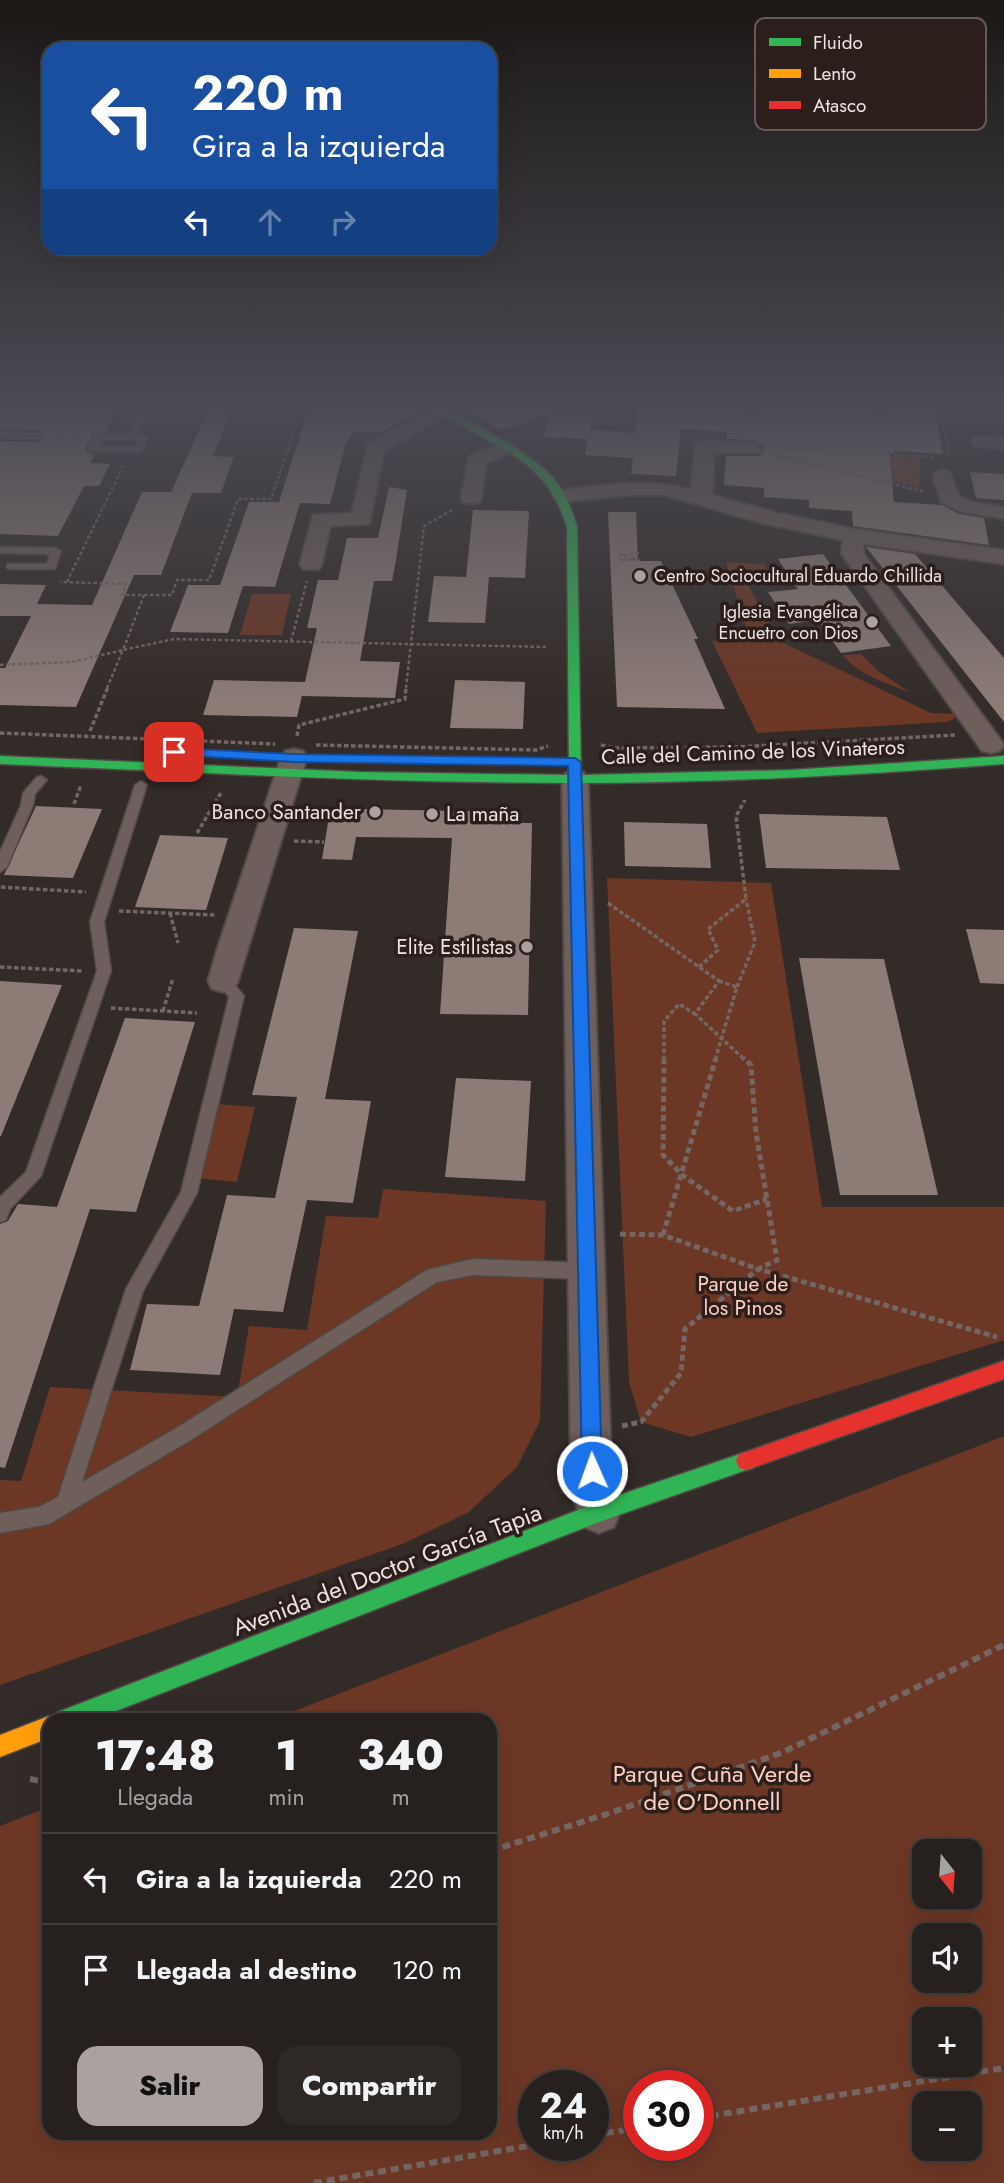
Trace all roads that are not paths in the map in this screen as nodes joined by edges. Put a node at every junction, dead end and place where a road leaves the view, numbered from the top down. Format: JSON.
{"nodes":[{"id":1,"x":364,"y":506,"type":"edge"},
{"id":2,"x":566,"y":506,"type":"edge"},
{"id":3,"x":730,"y":506,"type":"edge"},
{"id":4,"x":963,"y":506,"type":"edge"},
{"id":5,"x":1004,"y":513,"type":"edge"},
{"id":6,"x":854,"y":536,"type":"junction"},
{"id":7,"x":0,"y":550,"type":"edge"},
{"id":8,"x":1004,"y":557,"type":"edge"},
{"id":9,"x":311,"y":564,"type":"road end"},
{"id":10,"x":11,"y":566,"type":"dead end"},
{"id":11,"x":0,"y":745,"type":"edge"},
{"id":12,"x":1000,"y":750,"type":"edge"},
{"id":13,"x":294,"y":756,"type":"junction"},
{"id":14,"x":335,"y":758,"type":"dead end"},
{"id":15,"x":772,"y":758,"type":"dead end"},
{"id":16,"x":0,"y":760,"type":"edge"},
{"id":17,"x":575,"y":766,"type":"junction"},
{"id":18,"x":41,"y":780,"type":"dead end"},
{"id":19,"x":141,"y":785,"type":"dead end"},
{"id":20,"x":0,"y":867,"type":"edge"},
{"id":21,"x":223,"y":981,"type":"joint"},
{"id":22,"x":0,"y":1215,"type":"edge"},
{"id":23,"x":586,"y":1271,"type":"junction"},
{"id":24,"x":1004,"y":1370,"type":"edge"},
{"id":25,"x":66,"y":1503,"type":"junction"},
{"id":26,"x":599,"y":1512,"type":"junction"},
{"id":27,"x":0,"y":1523,"type":"edge"},
{"id":28,"x":84,"y":1713,"type":"edge"},
{"id":29,"x":42,"y":1730,"type":"edge"},
{"id":30,"x":0,"y":1746,"type":"edge"}],
"edges":[{"from":1,"to":9,"type":"street"},
{"from":2,"to":17,"type":"main road"},
{"from":3,"to":6,"type":"street"},
{"from":4,"to":5,"type":"street"},
{"from":6,"to":8,"type":"street"},
{"from":6,"to":12,"type":"street"},
{"from":7,"to":10,"type":"lane"},
{"from":11,"to":13,"type":"main road","name":"Calle del Camino de los Vinateros"},
{"from":12,"to":15,"type":"main road","name":"Calle del Camino de los Vinateros"},
{"from":12,"to":17,"type":"main road","name":"Calle del Camino de los Vinateros"},
{"from":13,"to":14,"type":"main road","name":"Calle del Camino de los Vinateros"},
{"from":13,"to":16,"type":"main road","name":"Calle del Camino de los Vinateros"},
{"from":13,"to":17,"type":"main road","name":"Calle del Camino de los Vinateros"},
{"from":13,"to":21,"type":"street"},
{"from":17,"to":23,"type":"street"},
{"from":18,"to":20,"type":"lane"},
{"from":19,"to":22,"type":"lane"},
{"from":21,"to":25,"type":"lane"},
{"from":23,"to":25,"type":"lane"},
{"from":23,"to":26,"type":"street"},
{"from":24,"to":26,"type":"main road","name":"Avenida del Doctor García Tapia"},
{"from":25,"to":27,"type":"lane"},
{"from":26,"to":28,"type":"main road","name":"Avenida del Doctor García Tapia"},
{"from":29,"to":30,"type":"main road"}]}
